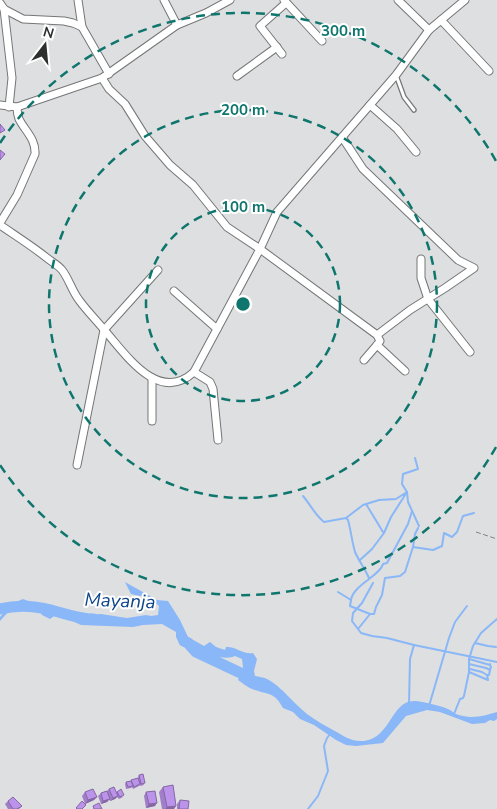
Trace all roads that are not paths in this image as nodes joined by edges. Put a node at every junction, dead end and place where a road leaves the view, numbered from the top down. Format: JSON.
{"nodes":[{"id":1,"x":78,"y":0,"type":"edge"},
{"id":2,"x":164,"y":0,"type":"edge"},
{"id":3,"x":230,"y":0,"type":"edge"},
{"id":4,"x":398,"y":0,"type":"edge"},
{"id":5,"x":465,"y":0,"type":"edge"},
{"id":6,"x":285,"y":1,"type":"edge"},
{"id":7,"x":2,"y":6,"type":"edge"},
{"id":8,"x":440,"y":20,"type":"junction"},
{"id":9,"x":177,"y":25,"type":"junction"},
{"id":10,"x":82,"y":27,"type":"junction"},
{"id":11,"x":429,"y":30,"type":"junction"},
{"id":12,"x":322,"y":41,"type":"dead end"},
{"id":13,"x":277,"y":47,"type":"junction"},
{"id":14,"x":282,"y":54,"type":"dead end"},
{"id":15,"x":489,"y":71,"type":"dead end"},
{"id":16,"x":396,"y":74,"type":"junction"},
{"id":17,"x":106,"y":76,"type":"junction"},
{"id":18,"x":237,"y":76,"type":"dead end"},
{"id":19,"x":370,"y":104,"type":"junction"},
{"id":20,"x":0,"y":106,"type":"edge"},
{"id":21,"x":13,"y":107,"type":"junction"},
{"id":22,"x":414,"y":110,"type":"dead end"},
{"id":23,"x":342,"y":137,"type":"junction"},
{"id":24,"x":416,"y":152,"type":"dead end"},
{"id":25,"x":0,"y":224,"type":"edge"},
{"id":26,"x":260,"y":249,"type":"junction"},
{"id":27,"x":421,"y":259,"type":"dead end"},
{"id":28,"x":158,"y":270,"type":"dead end"},
{"id":29,"x":174,"y":291,"type":"dead end"},
{"id":30,"x":428,"y":298,"type":"junction"},
{"id":31,"x":217,"y":329,"type":"junction"},
{"id":32,"x":104,"y":330,"type":"junction"},
{"id":33,"x":377,"y":335,"type":"junction"},
{"id":34,"x":377,"y":345,"type":"junction"},
{"id":35,"x":470,"y":352,"type":"dead end"},
{"id":36,"x":364,"y":360,"type":"dead end"},
{"id":37,"x":404,"y":371,"type":"dead end"},
{"id":38,"x":194,"y":372,"type":"junction"},
{"id":39,"x":152,"y":378,"type":"junction"},
{"id":40,"x":152,"y":421,"type":"dead end"},
{"id":41,"x":218,"y":440,"type":"dead end"},
{"id":42,"x":77,"y":465,"type":"dead end"}],
"edges":[{"from":1,"to":10,"type":"street"},
{"from":2,"to":9,"type":"street"},
{"from":3,"to":9,"type":"street"},
{"from":4,"to":11,"type":"street"},
{"from":5,"to":8,"type":"street"},
{"from":6,"to":12,"type":"street"},
{"from":6,"to":13,"type":"street"},
{"from":7,"to":10,"type":"street"},
{"from":7,"to":21,"type":"street"},
{"from":8,"to":11,"type":"street"},
{"from":8,"to":15,"type":"street"},
{"from":9,"to":17,"type":"street"},
{"from":10,"to":17,"type":"street"},
{"from":11,"to":16,"type":"street"},
{"from":13,"to":14,"type":"street"},
{"from":13,"to":18,"type":"street"},
{"from":16,"to":19,"type":"street"},
{"from":16,"to":22,"type":"lane"},
{"from":17,"to":21,"type":"street"},
{"from":17,"to":26,"type":"street"},
{"from":19,"to":23,"type":"street"},
{"from":19,"to":24,"type":"street"},
{"from":20,"to":21,"type":"street"},
{"from":21,"to":25,"type":"street"},
{"from":23,"to":26,"type":"street"},
{"from":23,"to":30,"type":"street"},
{"from":25,"to":32,"type":"street"},
{"from":26,"to":31,"type":"street"},
{"from":26,"to":33,"type":"street"},
{"from":27,"to":30,"type":"street"},
{"from":28,"to":32,"type":"street"},
{"from":29,"to":31,"type":"street"},
{"from":30,"to":33,"type":"street"},
{"from":30,"to":35,"type":"street"},
{"from":31,"to":38,"type":"street"},
{"from":32,"to":39,"type":"street"},
{"from":32,"to":42,"type":"street"},
{"from":33,"to":34,"type":"street"},
{"from":34,"to":36,"type":"street"},
{"from":34,"to":37,"type":"street"},
{"from":38,"to":39,"type":"street"},
{"from":38,"to":41,"type":"street"},
{"from":39,"to":40,"type":"street"}]}
